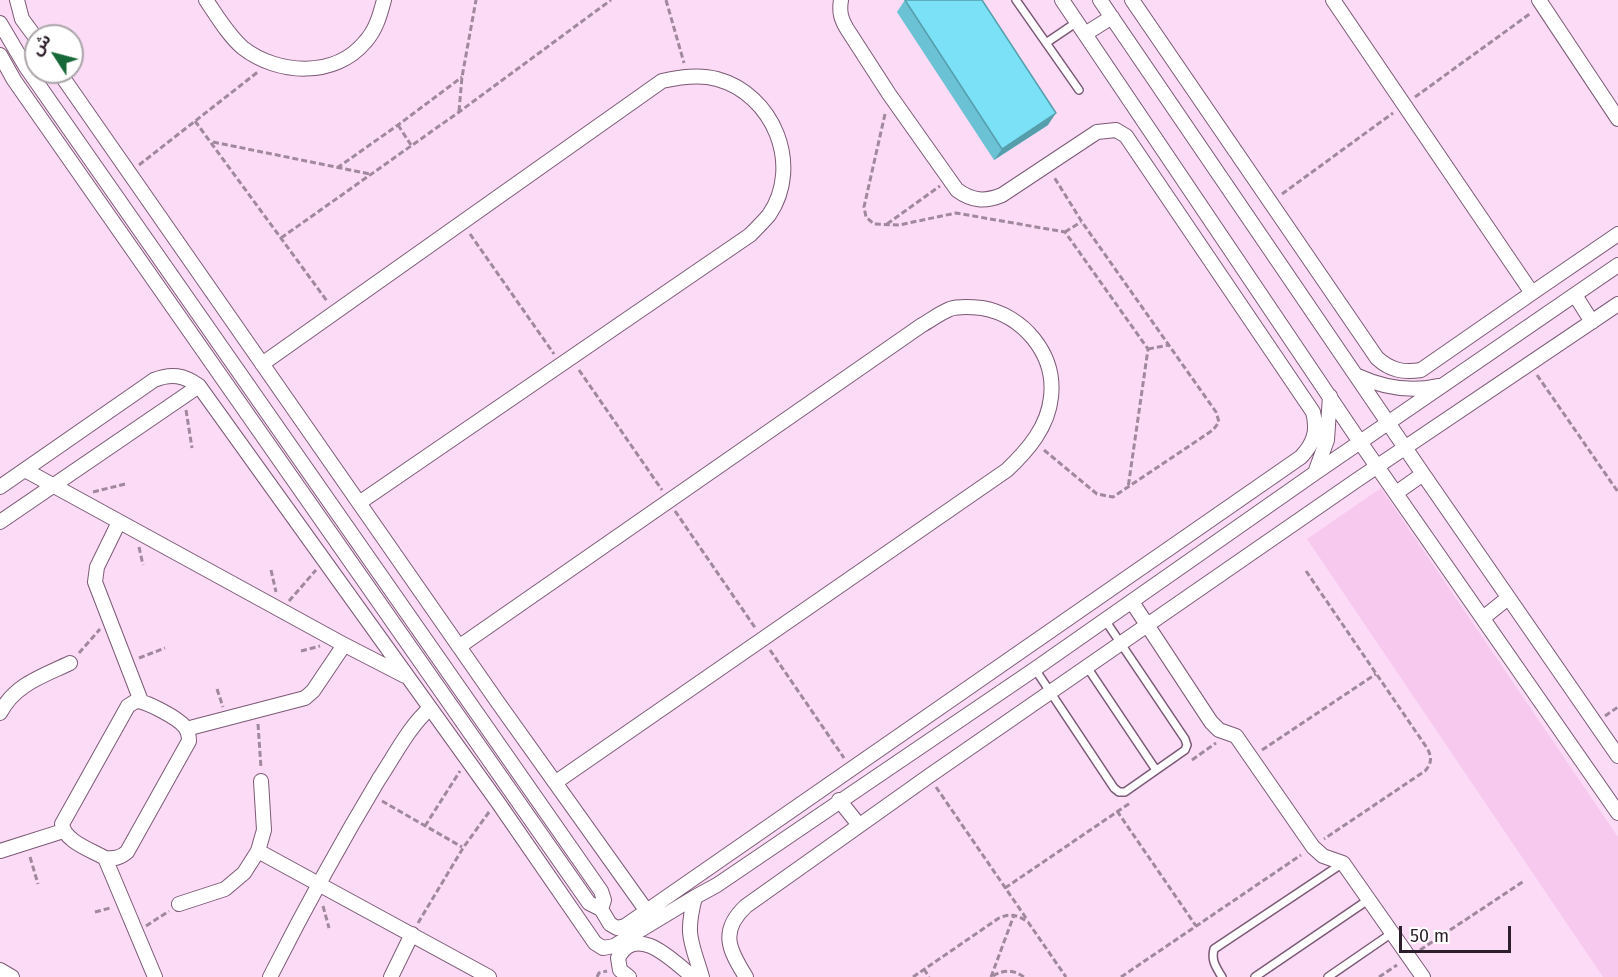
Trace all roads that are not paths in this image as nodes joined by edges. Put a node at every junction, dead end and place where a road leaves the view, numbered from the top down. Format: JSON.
{"nodes":[{"id":1,"x":17,"y":0,"type":"edge"},
{"id":2,"x":206,"y":0,"type":"edge"},
{"id":3,"x":384,"y":0,"type":"edge"},
{"id":4,"x":841,"y":0,"type":"edge"},
{"id":5,"x":1016,"y":0,"type":"edge"},
{"id":6,"x":1062,"y":0,"type":"edge"},
{"id":7,"x":1100,"y":0,"type":"edge"},
{"id":8,"x":1132,"y":0,"type":"edge"},
{"id":9,"x":1539,"y":0,"type":"edge"},
{"id":10,"x":1335,"y":2,"type":"edge"},
{"id":11,"x":1112,"y":17,"type":"junction"},
{"id":12,"x":0,"y":23,"type":"edge"},
{"id":13,"x":26,"y":24,"type":"edge"},
{"id":14,"x":1081,"y":28,"type":"junction"},
{"id":15,"x":1046,"y":43,"type":"junction"},
{"id":16,"x":0,"y":55,"type":"edge"},
{"id":17,"x":67,"y":84,"type":"edge"},
{"id":18,"x":1079,"y":90,"type":"dead end"},
{"id":19,"x":1618,"y":119,"type":"edge"},
{"id":20,"x":1618,"y":234,"type":"edge"},
{"id":21,"x":1618,"y":265,"type":"edge"},
{"id":22,"x":1532,"y":293,"type":"junction"},
{"id":23,"x":1575,"y":295,"type":"junction"},
{"id":24,"x":1618,"y":304,"type":"edge"},
{"id":25,"x":228,"y":316,"type":"junction"},
{"id":26,"x":1592,"y":322,"type":"junction"},
{"id":27,"x":209,"y":328,"type":"junction"},
{"id":28,"x":261,"y":364,"type":"junction"},
{"id":29,"x":1356,"y":375,"type":"junction"},
{"id":30,"x":1443,"y":385,"type":"junction"},
{"id":31,"x":199,"y":386,"type":"junction"},
{"id":32,"x":1330,"y":396,"type":"junction"},
{"id":33,"x":1389,"y":422,"type":"junction"},
{"id":34,"x":1360,"y":442,"type":"junction"},
{"id":35,"x":1406,"y":448,"type":"junction"},
{"id":36,"x":1378,"y":467,"type":"junction"},
{"id":37,"x":25,"y":470,"type":"junction"},
{"id":38,"x":1316,"y":473,"type":"junction"},
{"id":39,"x":1423,"y":474,"type":"junction"},
{"id":40,"x":54,"y":486,"type":"junction"},
{"id":41,"x":0,"y":487,"type":"edge"},
{"id":42,"x":1396,"y":493,"type":"junction"},
{"id":43,"x":358,"y":504,"type":"junction"},
{"id":44,"x":0,"y":522,"type":"edge"},
{"id":45,"x":119,"y":522,"type":"junction"},
{"id":46,"x":349,"y":529,"type":"junction"},
{"id":47,"x":335,"y":539,"type":"junction"},
{"id":48,"x":1508,"y":598,"type":"junction"},
{"id":49,"x":1132,"y":602,"type":"junction"},
{"id":50,"x":1483,"y":618,"type":"junction"},
{"id":51,"x":1105,"y":620,"type":"junction"},
{"id":52,"x":1148,"y":625,"type":"junction"},
{"id":53,"x":1121,"y":644,"type":"junction"},
{"id":54,"x":344,"y":645,"type":"junction"},
{"id":55,"x":460,"y":645,"type":"junction"},
{"id":56,"x":70,"y":663,"type":"road end"},
{"id":57,"x":1087,"y":667,"type":"junction"},
{"id":58,"x":1035,"y":669,"type":"junction"},
{"id":59,"x":407,"y":677,"type":"junction"},
{"id":60,"x":1051,"y":692,"type":"junction"},
{"id":61,"x":141,"y":701,"type":"junction"},
{"id":62,"x":499,"y":705,"type":"junction"},
{"id":63,"x":430,"y":708,"type":"junction"},
{"id":64,"x":0,"y":711,"type":"edge"},
{"id":65,"x":480,"y":717,"type":"junction"},
{"id":66,"x":186,"y":729,"type":"junction"},
{"id":67,"x":1618,"y":756,"type":"edge"},
{"id":68,"x":1156,"y":770,"type":"junction"},
{"id":69,"x":261,"y":781,"type":"road end"},
{"id":70,"x":556,"y":782,"type":"junction"},
{"id":71,"x":840,"y":800,"type":"junction"},
{"id":72,"x":1618,"y":813,"type":"edge"},
{"id":73,"x":859,"y":825,"type":"junction"},
{"id":74,"x":63,"y":831,"type":"junction"},
{"id":75,"x":0,"y":851,"type":"edge"},
{"id":76,"x":258,"y":851,"type":"junction"},
{"id":77,"x":105,"y":858,"type":"junction"},
{"id":78,"x":1343,"y":863,"type":"junction"},
{"id":79,"x":318,"y":884,"type":"junction"},
{"id":80,"x":695,"y":897,"type":"junction"},
{"id":81,"x":1368,"y":900,"type":"junction"},
{"id":82,"x":179,"y":904,"type":"road end"},
{"id":83,"x":601,"y":909,"type":"junction"},
{"id":84,"x":646,"y":910,"type":"junction"},
{"id":85,"x":1392,"y":933,"type":"junction"},
{"id":86,"x":412,"y":934,"type":"junction"},
{"id":87,"x":0,"y":970,"type":"edge"},
{"id":88,"x":12,"y":977,"type":"edge"},
{"id":89,"x":155,"y":977,"type":"edge"},
{"id":90,"x":270,"y":977,"type":"edge"},
{"id":91,"x":391,"y":977,"type":"edge"},
{"id":92,"x":489,"y":977,"type":"edge"},
{"id":93,"x":629,"y":977,"type":"edge"},
{"id":94,"x":693,"y":977,"type":"edge"},
{"id":95,"x":702,"y":977,"type":"edge"},
{"id":96,"x":746,"y":977,"type":"edge"},
{"id":97,"x":1222,"y":977,"type":"edge"},
{"id":98,"x":1255,"y":977,"type":"edge"},
{"id":99,"x":1328,"y":977,"type":"edge"},
{"id":100,"x":1423,"y":977,"type":"edge"}],
"edges":[{"from":1,"to":13,"type":"street"},
{"from":2,"to":3,"type":"street"},
{"from":4,"to":84,"type":"street"},
{"from":5,"to":15,"type":"lane"},
{"from":6,"to":14,"type":"street"},
{"from":7,"to":11,"type":"street"},
{"from":8,"to":22,"type":"street"},
{"from":9,"to":19,"type":"street"},
{"from":10,"to":22,"type":"street"},
{"from":11,"to":14,"type":"street"},
{"from":11,"to":29,"type":"street"},
{"from":12,"to":27,"type":"street"},
{"from":14,"to":15,"type":"lane"},
{"from":14,"to":32,"type":"street"},
{"from":15,"to":18,"type":"lane"},
{"from":16,"to":47,"type":"street"},
{"from":17,"to":25,"type":"street"},
{"from":20,"to":22,"type":"street"},
{"from":21,"to":23,"type":"street"},
{"from":23,"to":26,"type":"street"},
{"from":23,"to":30,"type":"street"},
{"from":24,"to":26,"type":"street"},
{"from":25,"to":27,"type":"street"},
{"from":25,"to":28,"type":"street"},
{"from":26,"to":35,"type":"street"},
{"from":27,"to":46,"type":"street"},
{"from":28,"to":43,"type":"street"},
{"from":28,"to":43,"type":"street"},
{"from":29,"to":30,"type":"street"},
{"from":29,"to":33,"type":"street"},
{"from":30,"to":33,"type":"street"},
{"from":31,"to":37,"type":"street"},
{"from":31,"to":40,"type":"street"},
{"from":31,"to":59,"type":"street"},
{"from":32,"to":34,"type":"street"},
{"from":32,"to":38,"type":"street"},
{"from":33,"to":34,"type":"street"},
{"from":33,"to":35,"type":"street"},
{"from":34,"to":36,"type":"street"},
{"from":34,"to":38,"type":"street"},
{"from":35,"to":36,"type":"street"},
{"from":35,"to":39,"type":"street"},
{"from":36,"to":42,"type":"street"},
{"from":36,"to":52,"type":"street"},
{"from":37,"to":40,"type":"street"},
{"from":37,"to":41,"type":"street"},
{"from":38,"to":49,"type":"street"},
{"from":39,"to":42,"type":"street"},
{"from":39,"to":48,"type":"street"},
{"from":40,"to":44,"type":"street"},
{"from":40,"to":45,"type":"street"},
{"from":42,"to":50,"type":"street"},
{"from":43,"to":55,"type":"street"},
{"from":45,"to":54,"type":"street"},
{"from":45,"to":61,"type":"street"},
{"from":46,"to":47,"type":"street"},
{"from":46,"to":65,"type":"street"},
{"from":47,"to":83,"type":"street"},
{"from":48,"to":50,"type":"street"},
{"from":48,"to":67,"type":"street"},
{"from":49,"to":51,"type":"street"},
{"from":49,"to":52,"type":"street"},
{"from":50,"to":72,"type":"street"},
{"from":51,"to":53,"type":"lane"},
{"from":51,"to":58,"type":"street"},
{"from":52,"to":53,"type":"street"},
{"from":52,"to":78,"type":"street"},
{"from":53,"to":57,"type":"street"},
{"from":53,"to":68,"type":"lane"},
{"from":54,"to":59,"type":"street"},
{"from":54,"to":66,"type":"street"},
{"from":55,"to":62,"type":"street"},
{"from":55,"to":70,"type":"street"},
{"from":56,"to":64,"type":"street"},
{"from":57,"to":60,"type":"street"},
{"from":57,"to":68,"type":"lane"},
{"from":58,"to":60,"type":"lane"},
{"from":58,"to":71,"type":"street"},
{"from":59,"to":63,"type":"street"},
{"from":60,"to":68,"type":"lane"},
{"from":60,"to":73,"type":"street"},
{"from":61,"to":66,"type":"street"},
{"from":61,"to":74,"type":"street"},
{"from":62,"to":65,"type":"street"},
{"from":62,"to":70,"type":"street"},
{"from":63,"to":79,"type":"street"},
{"from":63,"to":80,"type":"street"},
{"from":65,"to":83,"type":"street"},
{"from":66,"to":77,"type":"street"},
{"from":69,"to":76,"type":"street"},
{"from":70,"to":84,"type":"street"},
{"from":71,"to":73,"type":"street"},
{"from":71,"to":80,"type":"street"},
{"from":73,"to":96,"type":"street"},
{"from":74,"to":75,"type":"street"},
{"from":74,"to":77,"type":"street"},
{"from":76,"to":79,"type":"street"},
{"from":76,"to":82,"type":"street"},
{"from":77,"to":89,"type":"street"},
{"from":78,"to":81,"type":"street"},
{"from":78,"to":97,"type":"lane"},
{"from":79,"to":86,"type":"street"},
{"from":79,"to":90,"type":"street"},
{"from":80,"to":95,"type":"street"},
{"from":81,"to":85,"type":"street"},
{"from":81,"to":98,"type":"lane"},
{"from":83,"to":84,"type":"street"},
{"from":85,"to":99,"type":"lane"},
{"from":85,"to":100,"type":"street"},
{"from":86,"to":91,"type":"street"},
{"from":86,"to":92,"type":"street"},
{"from":87,"to":88,"type":"street"},
{"from":93,"to":94,"type":"street"}]}
